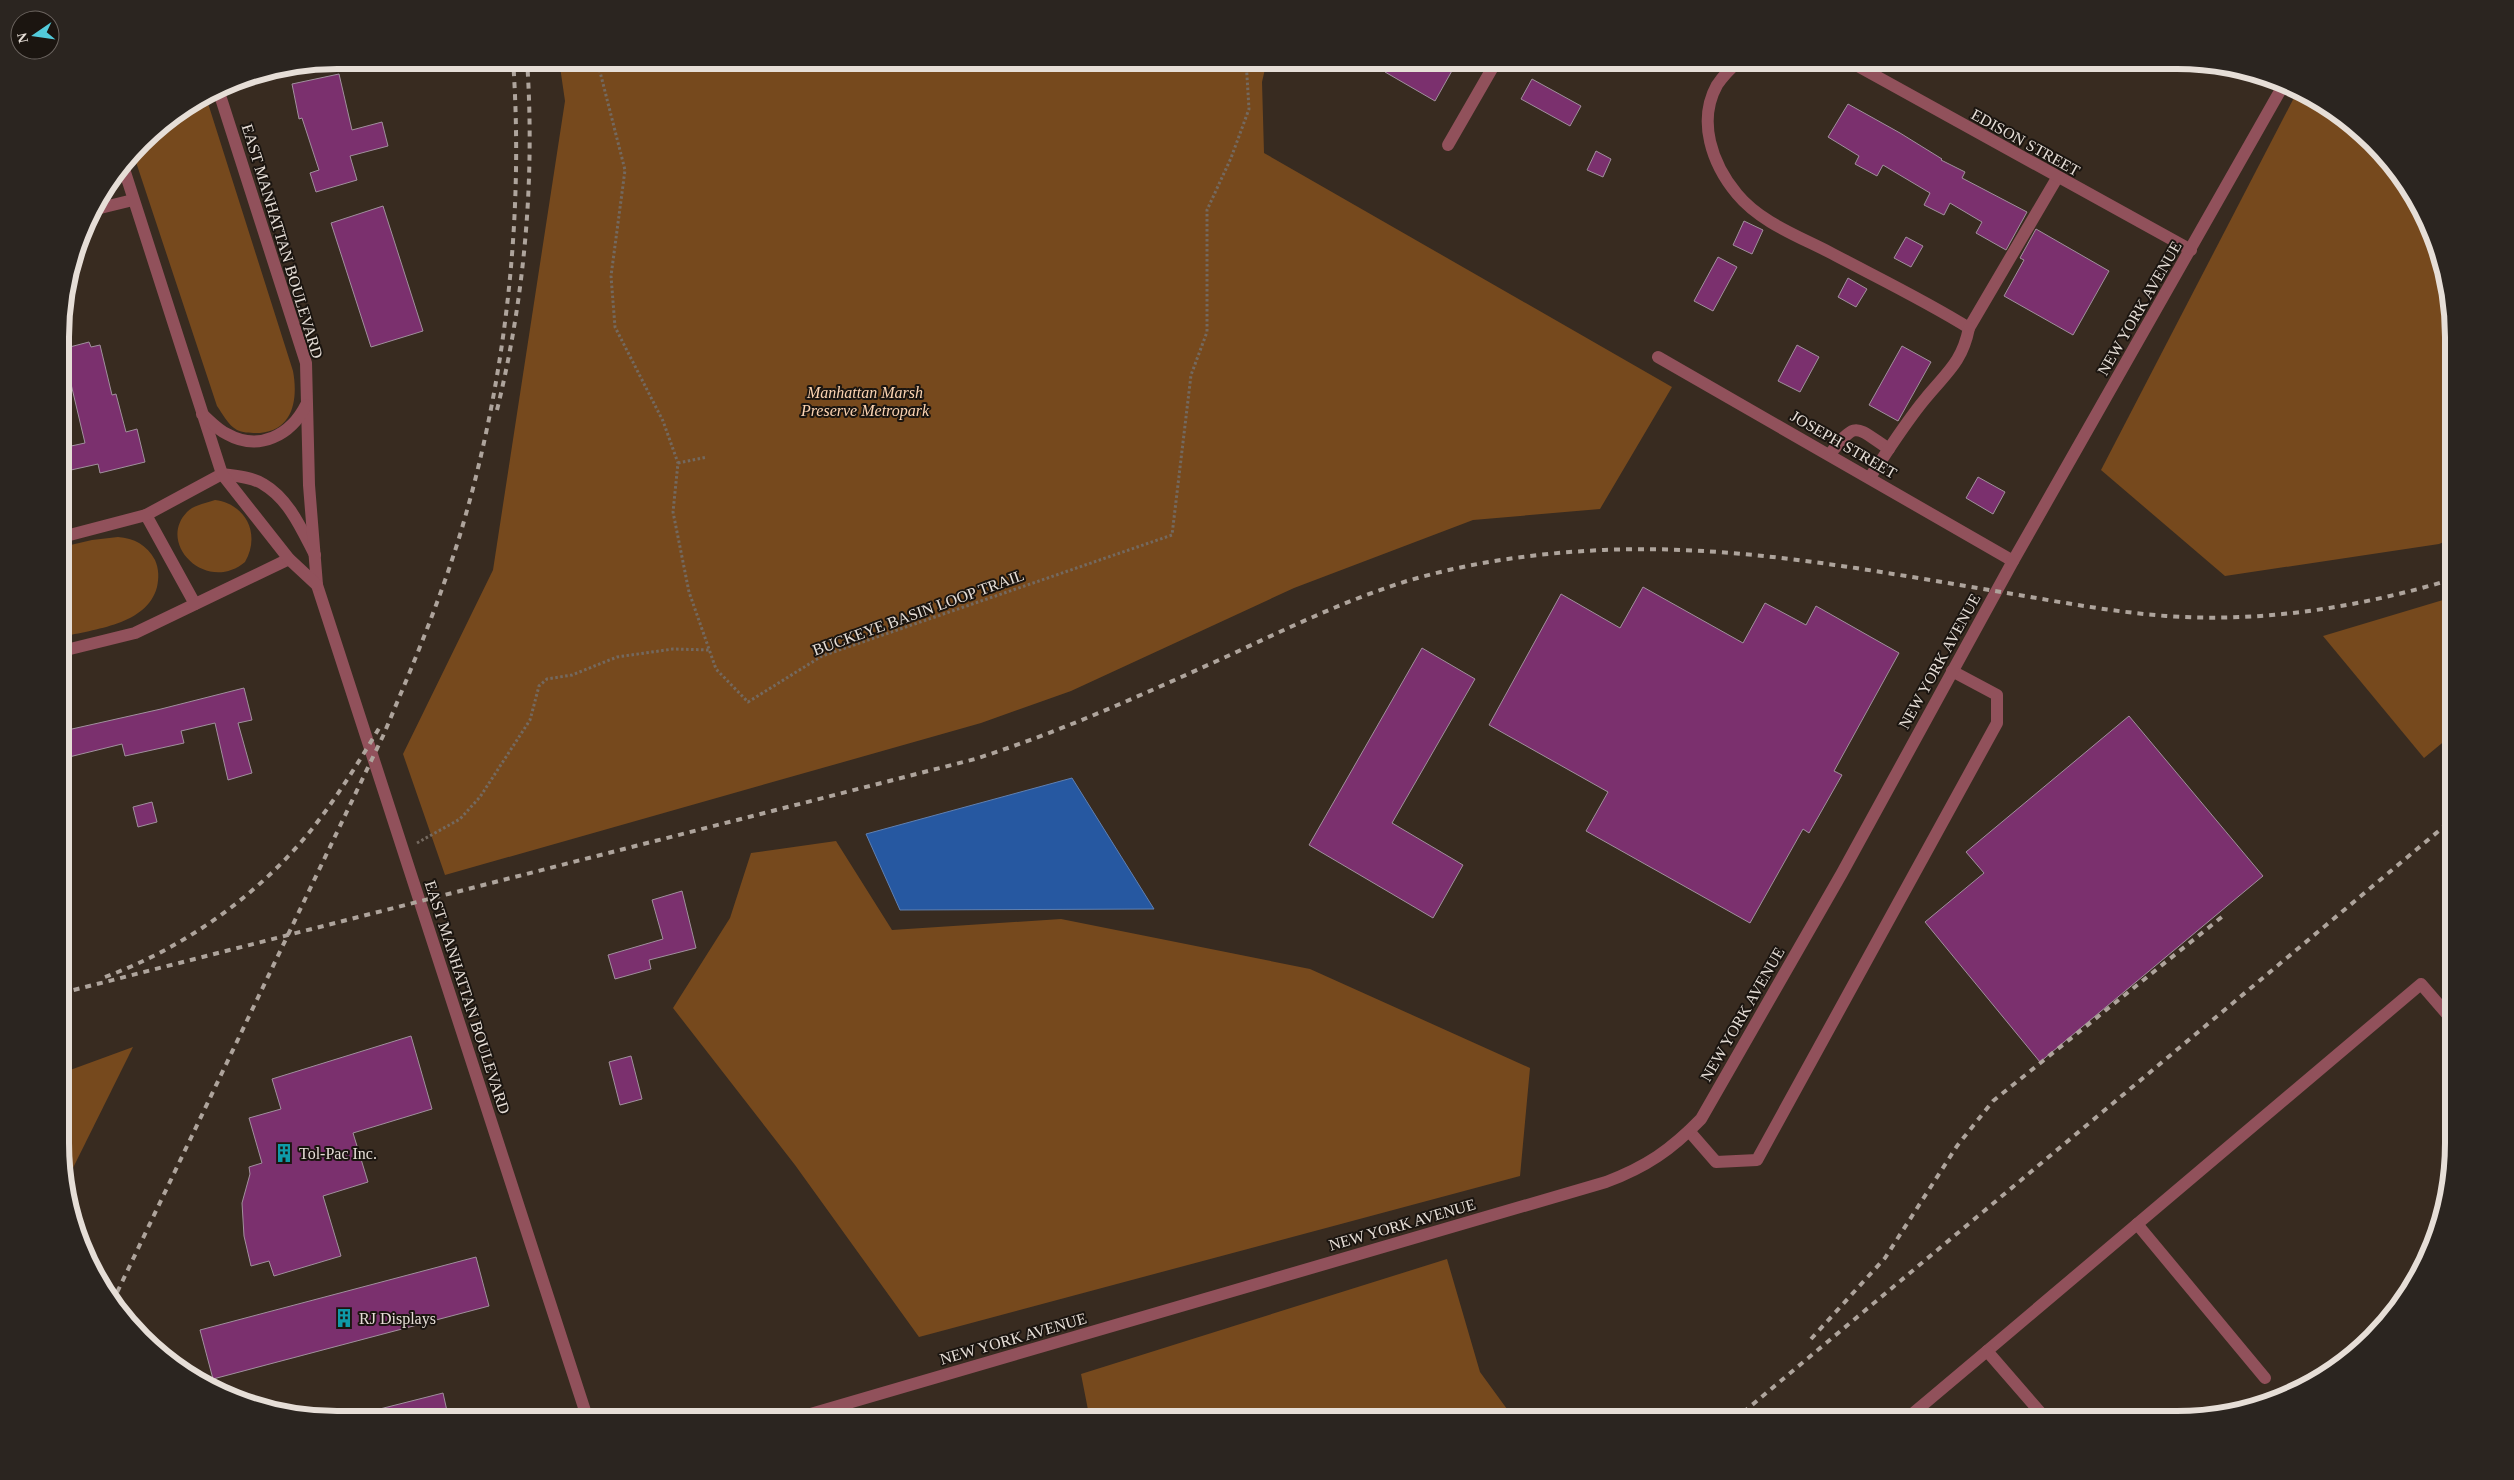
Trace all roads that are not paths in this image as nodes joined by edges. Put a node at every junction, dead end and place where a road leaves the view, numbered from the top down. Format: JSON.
{"nodes":[{"id":1,"x":1493,"y":69,"type":"edge"},
{"id":2,"x":1732,"y":69,"type":"edge"},
{"id":3,"x":1863,"y":69,"type":"edge"},
{"id":4,"x":2281,"y":89,"type":"edge"},
{"id":5,"x":220,"y":95,"type":"edge"},
{"id":6,"x":1448,"y":145,"type":"dead end"},
{"id":7,"x":125,"y":173,"type":"edge"},
{"id":8,"x":2057,"y":178,"type":"junction"},
{"id":9,"x":133,"y":200,"type":"junction"},
{"id":10,"x":102,"y":207,"type":"edge"},
{"id":11,"x":2191,"y":250,"type":"junction"},
{"id":12,"x":1968,"y":328,"type":"junction"},
{"id":13,"x":1658,"y":357,"type":"dead end"},
{"id":14,"x":308,"y":401,"type":"junction"},
{"id":15,"x":202,"y":414,"type":"junction"},
{"id":16,"x":1889,"y":449,"type":"junction"},
{"id":17,"x":1830,"y":454,"type":"junction"},
{"id":18,"x":222,"y":474,"type":"junction"},
{"id":19,"x":1870,"y":477,"type":"junction"},
{"id":20,"x":146,"y":515,"type":"junction"},
{"id":21,"x":69,"y":535,"type":"edge"},
{"id":22,"x":315,"y":556,"type":"junction"},
{"id":23,"x":289,"y":559,"type":"junction"},
{"id":24,"x":2013,"y":560,"type":"junction"},
{"id":25,"x":317,"y":584,"type":"junction"},
{"id":26,"x":195,"y":604,"type":"junction"},
{"id":27,"x":69,"y":650,"type":"edge"},
{"id":28,"x":1952,"y":671,"type":"junction"},
{"id":29,"x":2445,"y":1012,"type":"edge"},
{"id":30,"x":1690,"y":1131,"type":"junction"},
{"id":31,"x":2137,"y":1224,"type":"junction"},
{"id":32,"x":1987,"y":1351,"type":"junction"},
{"id":33,"x":2265,"y":1378,"type":"dead end"},
{"id":34,"x":585,"y":1411,"type":"edge"},
{"id":35,"x":821,"y":1411,"type":"edge"},
{"id":36,"x":1916,"y":1411,"type":"edge"},
{"id":37,"x":2038,"y":1411,"type":"edge"}],
"edges":[{"from":1,"to":6,"type":"street"},
{"from":2,"to":12,"type":"street"},
{"from":3,"to":8,"type":"street","name":"EDISON STREET"},
{"from":4,"to":11,"type":"street","name":"NEW YORK AVENUE"},
{"from":5,"to":14,"type":"street","name":"EAST MANHATTAN BOULEVARD"},
{"from":7,"to":9,"type":"street"},
{"from":8,"to":11,"type":"street","name":"EDISON STREET"},
{"from":8,"to":12,"type":"street"},
{"from":9,"to":10,"type":"street"},
{"from":9,"to":15,"type":"street"},
{"from":11,"to":24,"type":"street","name":"NEW YORK AVENUE"},
{"from":12,"to":16,"type":"street"},
{"from":13,"to":17,"type":"street","name":"JOSEPH STREET"},
{"from":14,"to":15,"type":"street"},
{"from":14,"to":22,"type":"street","name":"EAST MANHATTAN BOULEVARD"},
{"from":15,"to":18,"type":"street"},
{"from":16,"to":17,"type":"street"},
{"from":16,"to":19,"type":"street"},
{"from":17,"to":19,"type":"street","name":"JOSEPH STREET"},
{"from":18,"to":20,"type":"street"},
{"from":18,"to":22,"type":"street"},
{"from":18,"to":23,"type":"street"},
{"from":19,"to":24,"type":"street","name":"JOSEPH STREET"},
{"from":20,"to":21,"type":"street"},
{"from":20,"to":26,"type":"street"},
{"from":22,"to":25,"type":"street","name":"EAST MANHATTAN BOULEVARD"},
{"from":23,"to":25,"type":"street"},
{"from":23,"to":26,"type":"street"},
{"from":24,"to":28,"type":"street","name":"NEW YORK AVENUE"},
{"from":25,"to":34,"type":"street","name":"EAST MANHATTAN BOULEVARD"},
{"from":26,"to":27,"type":"street"},
{"from":28,"to":30,"type":"street","name":"NEW YORK AVENUE"},
{"from":28,"to":30,"type":"street"},
{"from":29,"to":31,"type":"street"},
{"from":30,"to":35,"type":"street","name":"NEW YORK AVENUE"},
{"from":31,"to":32,"type":"street"},
{"from":31,"to":33,"type":"street"},
{"from":32,"to":36,"type":"street"},
{"from":32,"to":37,"type":"street"}]}
